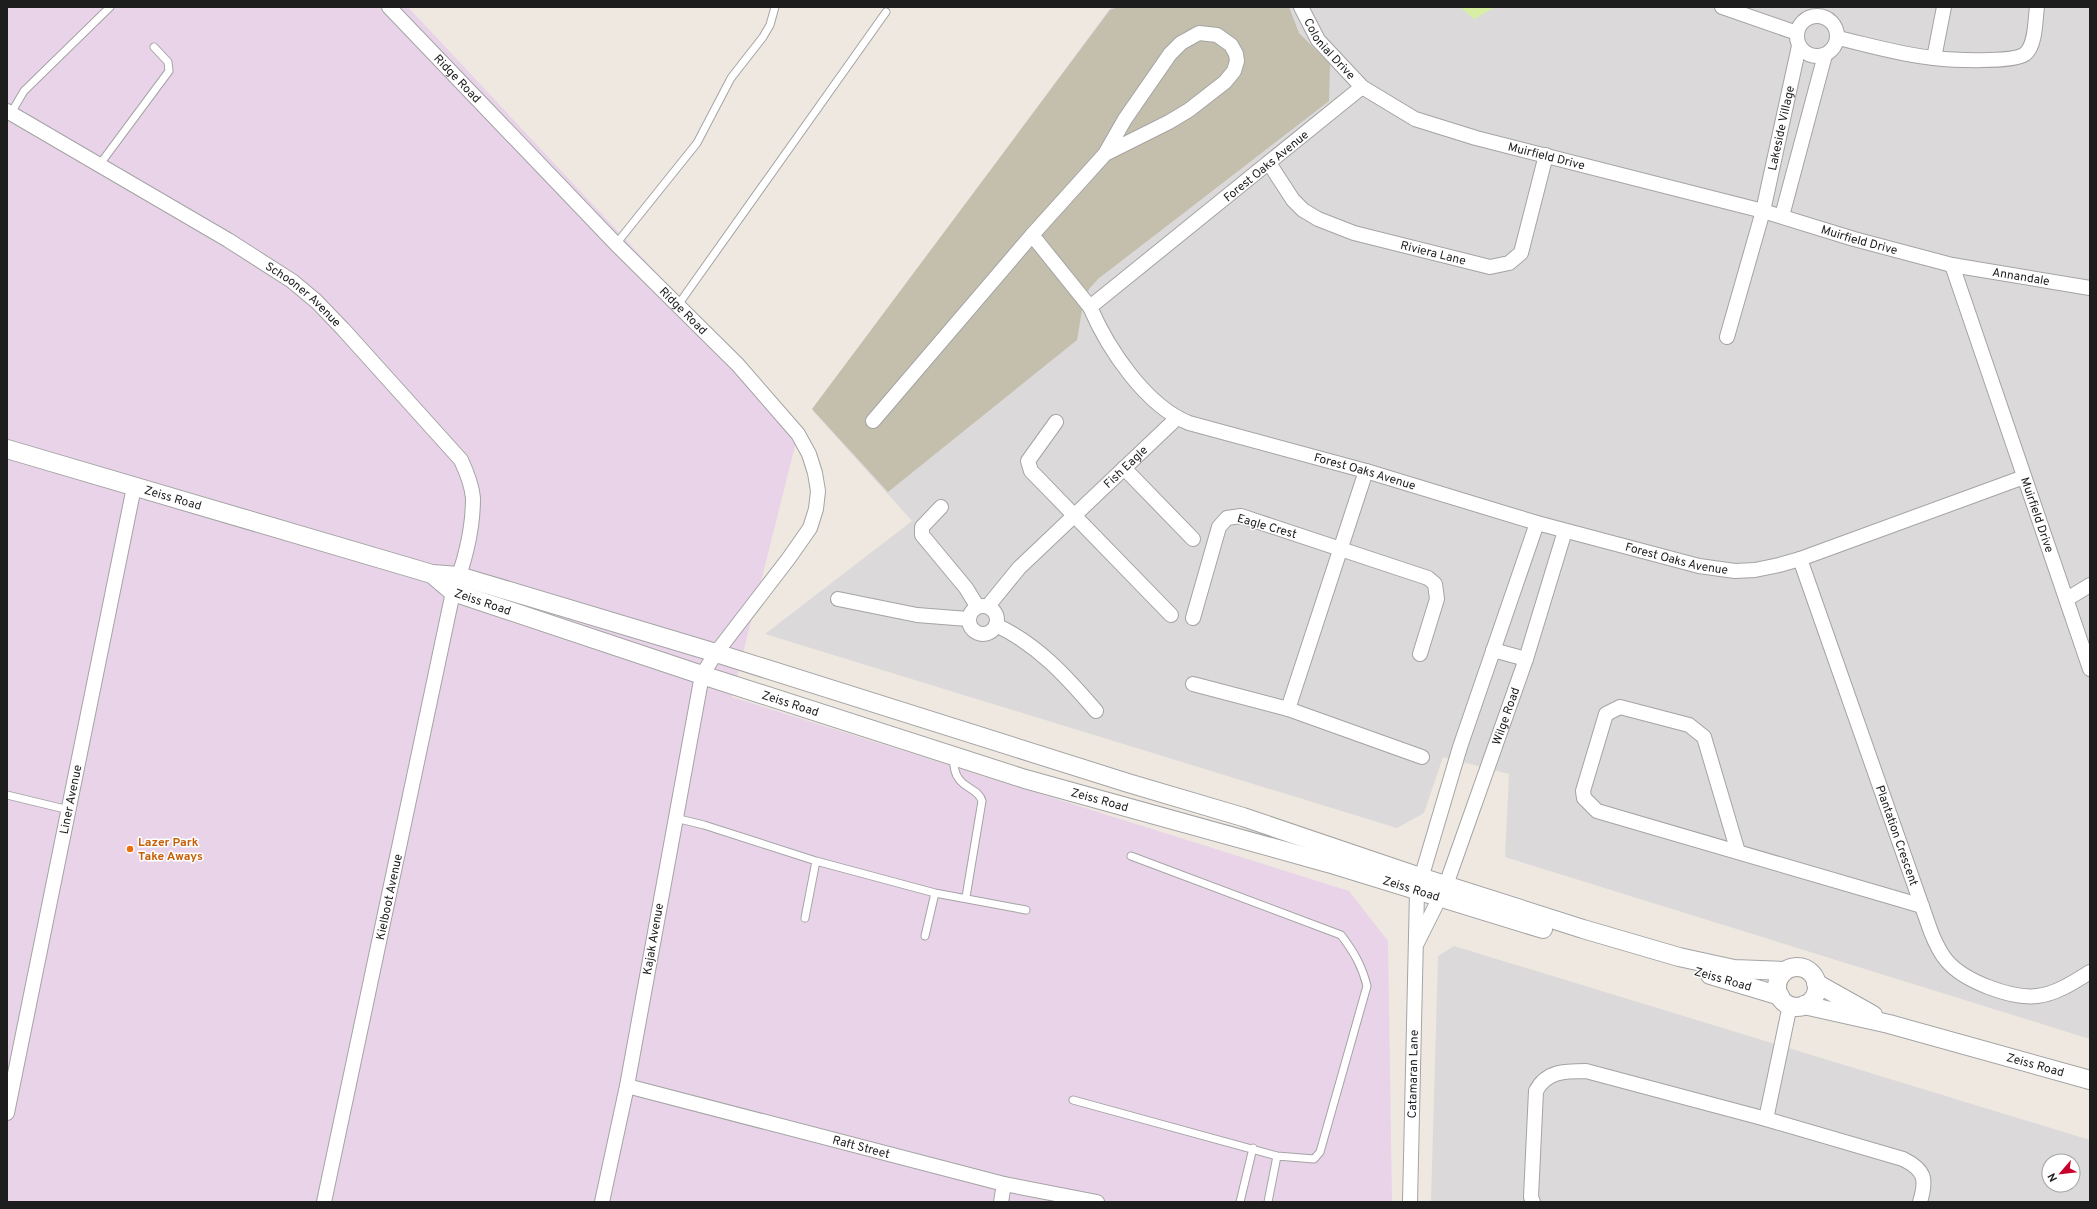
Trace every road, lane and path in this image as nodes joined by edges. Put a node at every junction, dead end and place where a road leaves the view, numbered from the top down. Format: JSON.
{"nodes":[{"id":1,"x":110,"y":7,"type":"edge"},
{"id":2,"x":389,"y":7,"type":"edge"},
{"id":3,"x":776,"y":7,"type":"edge"},
{"id":4,"x":1300,"y":7,"type":"edge"},
{"id":5,"x":1725,"y":7,"type":"edge"},
{"id":6,"x":1944,"y":7,"type":"edge"},
{"id":7,"x":2037,"y":7,"type":"edge"},
{"id":8,"x":886,"y":12,"type":"dead end"},
{"id":9,"x":1838,"y":38,"type":"junction"},
{"id":10,"x":1798,"y":39,"type":"junction"},
{"id":11,"x":154,"y":47,"type":"dead end"},
{"id":12,"x":1825,"y":55,"type":"junction"},
{"id":13,"x":1934,"y":58,"type":"junction"},
{"id":14,"x":1362,"y":87,"type":"junction"},
{"id":15,"x":9,"y":112,"type":"edge"},
{"id":16,"x":1105,"y":154,"type":"junction"},
{"id":17,"x":1546,"y":155,"type":"junction"},
{"id":18,"x":1269,"y":163,"type":"junction"},
{"id":19,"x":100,"y":164,"type":"junction"},
{"id":20,"x":1763,"y":211,"type":"junction"},
{"id":21,"x":1782,"y":216,"type":"junction"},
{"id":22,"x":1032,"y":235,"type":"junction"},
{"id":23,"x":616,"y":244,"type":"junction"},
{"id":24,"x":1952,"y":265,"type":"junction"},
{"id":25,"x":2090,"y":288,"type":"edge"},
{"id":26,"x":678,"y":305,"type":"junction"},
{"id":27,"x":1090,"y":307,"type":"junction"},
{"id":28,"x":1727,"y":337,"type":"dead end"},
{"id":29,"x":1177,"y":418,"type":"junction"},
{"id":30,"x":873,"y":421,"type":"dead end"},
{"id":31,"x":1056,"y":422,"type":"dead end"},
{"id":32,"x":7,"y":448,"type":"edge"},
{"id":33,"x":1124,"y":468,"type":"junction"},
{"id":34,"x":1366,"y":471,"type":"junction"},
{"id":35,"x":2024,"y":477,"type":"junction"},
{"id":36,"x":134,"y":487,"type":"junction"},
{"id":37,"x":941,"y":507,"type":"dead end"},
{"id":38,"x":1075,"y":515,"type":"junction"},
{"id":39,"x":1537,"y":523,"type":"junction"},
{"id":40,"x":1565,"y":531,"type":"junction"},
{"id":41,"x":1193,"y":539,"type":"dead end"},
{"id":42,"x":1340,"y":548,"type":"junction"},
{"id":43,"x":1800,"y":559,"type":"junction"},
{"id":44,"x":456,"y":584,"type":"junction"},
{"id":45,"x":2090,"y":585,"type":"edge"},
{"id":46,"x":838,"y":599,"type":"dead end"},
{"id":47,"x":2067,"y":599,"type":"junction"},
{"id":48,"x":983,"y":606,"type":"junction"},
{"id":49,"x":1171,"y":615,"type":"dead end"},
{"id":50,"x":1193,"y":618,"type":"dead end"},
{"id":51,"x":968,"y":619,"type":"junction"},
{"id":52,"x":996,"y":625,"type":"junction"},
{"id":53,"x":1493,"y":650,"type":"junction"},
{"id":54,"x":716,"y":653,"type":"junction"},
{"id":55,"x":1420,"y":654,"type":"dead end"},
{"id":56,"x":1526,"y":659,"type":"junction"},
{"id":57,"x":2090,"y":669,"type":"edge"},
{"id":58,"x":702,"y":675,"type":"junction"},
{"id":59,"x":1193,"y":684,"type":"dead end"},
{"id":60,"x":1288,"y":709,"type":"junction"},
{"id":61,"x":1096,"y":710,"type":"dead end"},
{"id":62,"x":953,"y":755,"type":"junction"},
{"id":63,"x":1422,"y":757,"type":"dead end"},
{"id":64,"x":7,"y":795,"type":"edge"},
{"id":65,"x":70,"y":810,"type":"junction"},
{"id":66,"x":675,"y":818,"type":"junction"},
{"id":67,"x":1738,"y":852,"type":"junction"},
{"id":68,"x":1131,"y":856,"type":"dead end"},
{"id":69,"x":816,"y":861,"type":"junction"},
{"id":70,"x":1418,"y":884,"type":"junction"},
{"id":71,"x":1443,"y":892,"type":"junction"},
{"id":72,"x":935,"y":893,"type":"junction"},
{"id":73,"x":966,"y":897,"type":"junction"},
{"id":74,"x":1922,"y":906,"type":"junction"},
{"id":75,"x":1026,"y":910,"type":"dead end"},
{"id":76,"x":805,"y":918,"type":"dead end"},
{"id":77,"x":925,"y":936,"type":"dead end"},
{"id":78,"x":1416,"y":946,"type":"junction"},
{"id":79,"x":1784,"y":971,"type":"junction"},
{"id":80,"x":2090,"y":972,"type":"edge"},
{"id":81,"x":1816,"y":983,"type":"junction"},
{"id":82,"x":1791,"y":1002,"type":"junction"},
{"id":83,"x":1889,"y":1024,"type":"junction"},
{"id":84,"x":2090,"y":1080,"type":"edge"},
{"id":85,"x":627,"y":1086,"type":"junction"},
{"id":86,"x":1074,"y":1100,"type":"dead end"},
{"id":87,"x":7,"y":1113,"type":"edge"},
{"id":88,"x":1766,"y":1119,"type":"junction"},
{"id":89,"x":1253,"y":1148,"type":"junction"},
{"id":90,"x":1277,"y":1156,"type":"junction"},
{"id":91,"x":1004,"y":1184,"type":"junction"},
{"id":92,"x":324,"y":1202,"type":"edge"},
{"id":93,"x":602,"y":1202,"type":"edge"},
{"id":94,"x":1001,"y":1202,"type":"edge"},
{"id":95,"x":1097,"y":1202,"type":"edge"},
{"id":96,"x":1240,"y":1202,"type":"edge"},
{"id":97,"x":1268,"y":1202,"type":"edge"},
{"id":98,"x":1410,"y":1202,"type":"edge"},
{"id":99,"x":1533,"y":1202,"type":"edge"},
{"id":100,"x":1920,"y":1202,"type":"edge"}],
"edges":[{"from":1,"to":15,"type":"lane"},
{"from":2,"to":23,"type":"street","name":"Ridge Road"},
{"from":3,"to":23,"type":"lane"},
{"from":4,"to":14,"type":"street","name":"Colonial Drive"},
{"from":5,"to":10,"type":"street"},
{"from":6,"to":13,"type":"street"},
{"from":7,"to":13,"type":"street"},
{"from":8,"to":26,"type":"lane"},
{"from":9,"to":10,"type":"street"},
{"from":9,"to":12,"type":"street"},
{"from":9,"to":13,"type":"street"},
{"from":10,"to":12,"type":"street"},
{"from":10,"to":20,"type":"street","name":"Lakeside Village"},
{"from":11,"to":19,"type":"lane"},
{"from":12,"to":21,"type":"street","name":"Lakeside Village"},
{"from":14,"to":17,"type":"street","name":"Muirfield Drive"},
{"from":14,"to":18,"type":"street","name":"Forest Oaks Avenue"},
{"from":15,"to":19,"type":"street","name":"Schooner Avenue"},
{"from":16,"to":16,"type":"street"},
{"from":16,"to":22,"type":"street"},
{"from":17,"to":18,"type":"street","name":"Riviera Lane"},
{"from":17,"to":20,"type":"street","name":"Muirfield Drive"},
{"from":18,"to":27,"type":"street","name":"Forest Oaks Avenue"},
{"from":19,"to":44,"type":"street","name":"Schooner Avenue"},
{"from":20,"to":21,"type":"street","name":"Muirfield Drive"},
{"from":20,"to":28,"type":"street","name":"Lakeside Village"},
{"from":21,"to":24,"type":"street","name":"Muirfield Drive"},
{"from":22,"to":27,"type":"street"},
{"from":22,"to":30,"type":"street"},
{"from":23,"to":26,"type":"street","name":"Ridge Road"},
{"from":24,"to":25,"type":"street","name":"Annandale"},
{"from":24,"to":35,"type":"street","name":"Muirfield Drive"},
{"from":26,"to":54,"type":"street","name":"Ridge Road"},
{"from":27,"to":29,"type":"street","name":"Forest Oaks Avenue"},
{"from":29,"to":33,"type":"street","name":"Fish Eagle"},
{"from":29,"to":34,"type":"street","name":"Forest Oaks Avenue"},
{"from":31,"to":38,"type":"street"},
{"from":32,"to":36,"type":"street","name":"Zeiss Road"},
{"from":33,"to":38,"type":"street","name":"Fish Eagle"},
{"from":33,"to":41,"type":"street"},
{"from":34,"to":39,"type":"street","name":"Forest Oaks Avenue"},
{"from":34,"to":42,"type":"street"},
{"from":35,"to":43,"type":"street","name":"Forest Oaks Avenue"},
{"from":35,"to":47,"type":"street","name":"Muirfield Drive"},
{"from":36,"to":44,"type":"street","name":"Zeiss Road"},
{"from":36,"to":65,"type":"street","name":"Liner Avenue"},
{"from":37,"to":48,"type":"street"},
{"from":38,"to":48,"type":"street","name":"Fish Eagle"},
{"from":38,"to":49,"type":"street"},
{"from":39,"to":40,"type":"street","name":"Forest Oaks Avenue"},
{"from":39,"to":53,"type":"street"},
{"from":40,"to":43,"type":"street","name":"Forest Oaks Avenue"},
{"from":40,"to":56,"type":"street","name":"Wilge Road"},
{"from":42,"to":50,"type":"street","name":"Eagle Crest"},
{"from":42,"to":55,"type":"street","name":"Eagle Crest"},
{"from":42,"to":60,"type":"street"},
{"from":43,"to":74,"type":"street","name":"Plantation Crescent"},
{"from":44,"to":54,"type":"street","name":"Zeiss Road"},
{"from":44,"to":58,"type":"street","name":"Zeiss Road"},
{"from":44,"to":92,"type":"street","name":"Kielboot Avenue"},
{"from":45,"to":47,"type":"street"},
{"from":46,"to":51,"type":"street"},
{"from":47,"to":57,"type":"street","name":"Muirfield Drive"},
{"from":48,"to":51,"type":"street"},
{"from":48,"to":52,"type":"street"},
{"from":51,"to":52,"type":"street"},
{"from":52,"to":61,"type":"street"},
{"from":53,"to":56,"type":"street"},
{"from":53,"to":70,"type":"street"},
{"from":54,"to":58,"type":"street","name":"Ridge Road"},
{"from":54,"to":70,"type":"street","name":"Zeiss Road"},
{"from":56,"to":71,"type":"street","name":"Wilge Road"},
{"from":58,"to":62,"type":"street","name":"Zeiss Road"},
{"from":58,"to":66,"type":"street","name":"Kajak Avenue"},
{"from":59,"to":60,"type":"street"},
{"from":60,"to":63,"type":"street"},
{"from":62,"to":70,"type":"street","name":"Zeiss Road"},
{"from":62,"to":73,"type":"lane"},
{"from":64,"to":65,"type":"lane"},
{"from":65,"to":87,"type":"street","name":"Liner Avenue"},
{"from":66,"to":69,"type":"lane"},
{"from":66,"to":85,"type":"street","name":"Kajak Avenue"},
{"from":67,"to":67,"type":"street"},
{"from":67,"to":74,"type":"street"},
{"from":68,"to":90,"type":"lane"},
{"from":69,"to":72,"type":"lane"},
{"from":69,"to":76,"type":"lane"},
{"from":70,"to":71,"type":"street","name":"Zeiss Road"},
{"from":70,"to":78,"type":"street","name":"Catamaran Lane"},
{"from":71,"to":78,"type":"street","name":"Catamaran Lane"},
{"from":71,"to":79,"type":"street","name":"Zeiss Road"},
{"from":71,"to":82,"type":"street","name":"Zeiss Road"},
{"from":72,"to":73,"type":"lane"},
{"from":72,"to":77,"type":"lane"},
{"from":73,"to":75,"type":"lane"},
{"from":74,"to":80,"type":"street","name":"Plantation Crescent"},
{"from":78,"to":98,"type":"street","name":"Catamaran Lane"},
{"from":79,"to":81,"type":"street"},
{"from":79,"to":82,"type":"street"},
{"from":81,"to":82,"type":"street"},
{"from":81,"to":83,"type":"street","name":"Zeiss Road"},
{"from":82,"to":83,"type":"street","name":"Zeiss Road"},
{"from":82,"to":88,"type":"street"},
{"from":83,"to":84,"type":"street","name":"Zeiss Road"},
{"from":85,"to":91,"type":"street","name":"Raft Street"},
{"from":85,"to":93,"type":"street","name":"Kajak Avenue"},
{"from":86,"to":89,"type":"lane"},
{"from":88,"to":99,"type":"street"},
{"from":88,"to":100,"type":"street"},
{"from":89,"to":90,"type":"lane"},
{"from":89,"to":96,"type":"lane"},
{"from":90,"to":97,"type":"lane"},
{"from":91,"to":94,"type":"street"},
{"from":91,"to":95,"type":"street","name":"Raft Street"}]}
